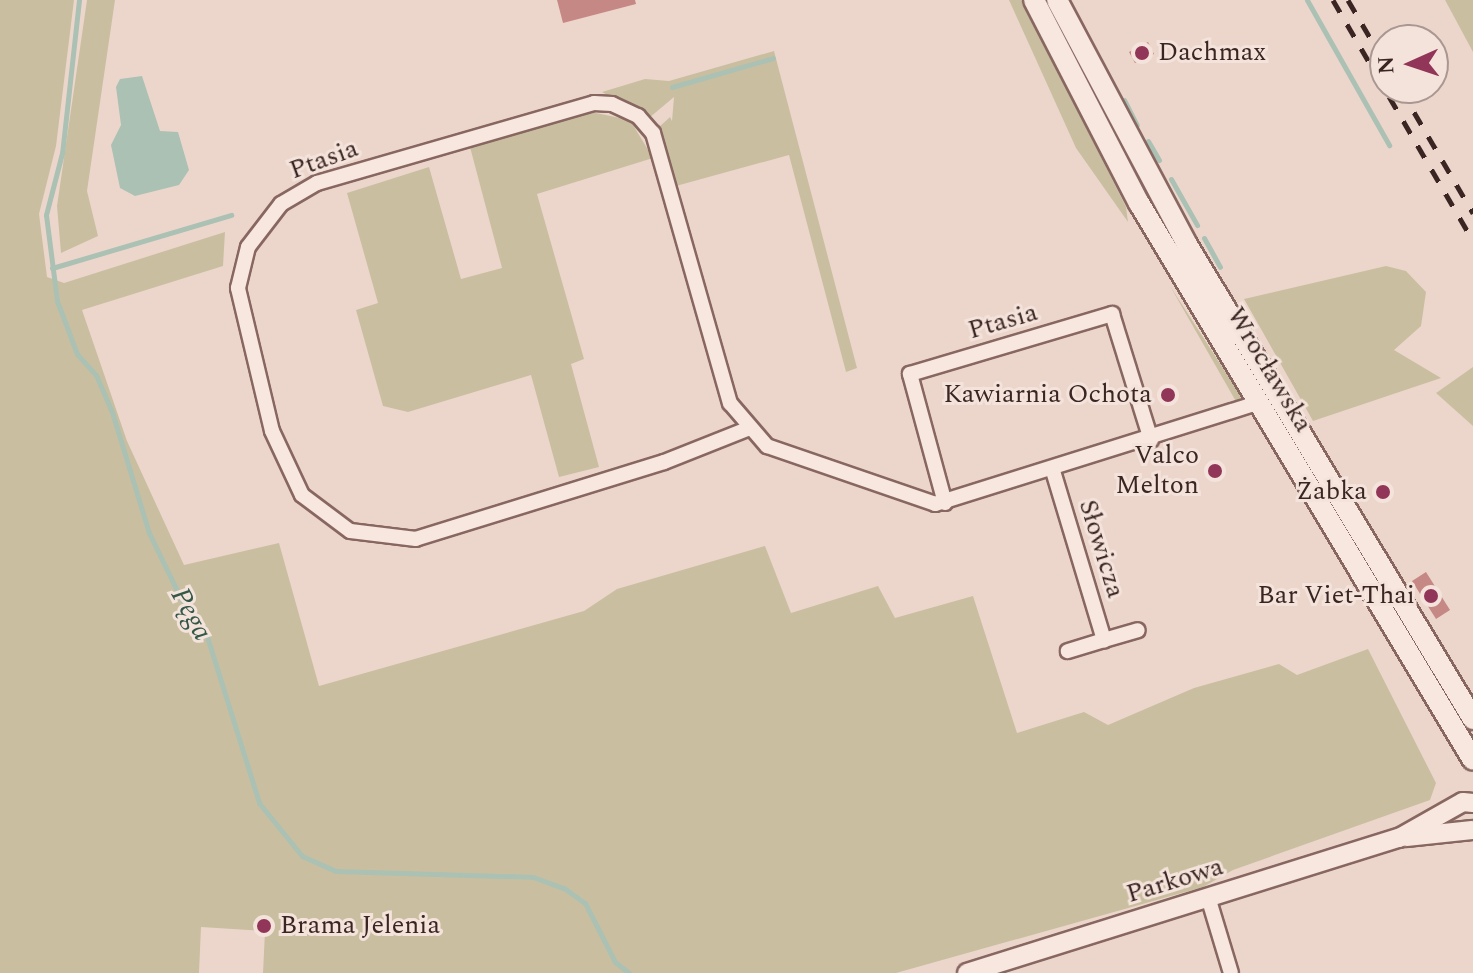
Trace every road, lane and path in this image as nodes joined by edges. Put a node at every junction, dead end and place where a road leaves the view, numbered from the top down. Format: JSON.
{"nodes":[{"id":1,"x":1034,"y":0,"type":"edge"},
{"id":2,"x":1057,"y":0,"type":"edge"},
{"id":3,"x":1258,"y":403,"type":"junction"},
{"id":4,"x":747,"y":429,"type":"junction"},
{"id":5,"x":1151,"y":440,"type":"junction"},
{"id":6,"x":1053,"y":471,"type":"junction"},
{"id":7,"x":945,"y":503,"type":"junction"},
{"id":8,"x":1138,"y":630,"type":"dead end"},
{"id":9,"x":1104,"y":640,"type":"junction"},
{"id":10,"x":1068,"y":651,"type":"dead end"},
{"id":11,"x":1473,"y":719,"type":"edge"},
{"id":12,"x":1473,"y":760,"type":"edge"},
{"id":13,"x":1473,"y":803,"type":"edge"},
{"id":14,"x":1473,"y":830,"type":"edge"},
{"id":15,"x":1399,"y":838,"type":"junction"},
{"id":16,"x":1208,"y":897,"type":"junction"},
{"id":17,"x":967,"y":973,"type":"edge"},
{"id":18,"x":1231,"y":973,"type":"edge"}],
"edges":[{"from":1,"to":3,"type":"main road","name":"Wrocławska"},
{"from":2,"to":11,"type":"main road","name":"Wrocławska"},
{"from":3,"to":5,"type":"street","name":"Ptasia"},
{"from":3,"to":12,"type":"main road","name":"Wrocławska"},
{"from":4,"to":4,"type":"street","name":"Ptasia"},
{"from":4,"to":7,"type":"street","name":"Ptasia"},
{"from":5,"to":6,"type":"street","name":"Ptasia"},
{"from":5,"to":7,"type":"street","name":"Ptasia"},
{"from":6,"to":7,"type":"street","name":"Ptasia"},
{"from":6,"to":9,"type":"street","name":"Słowicza"},
{"from":8,"to":9,"type":"street","name":"Słowicza"},
{"from":9,"to":10,"type":"street","name":"Słowicza"},
{"from":13,"to":15,"type":"street","name":"Parkowa"},
{"from":14,"to":15,"type":"street","name":"Parkowa"},
{"from":15,"to":16,"type":"street","name":"Parkowa"},
{"from":16,"to":17,"type":"street","name":"Parkowa"},
{"from":16,"to":18,"type":"street"}]}
